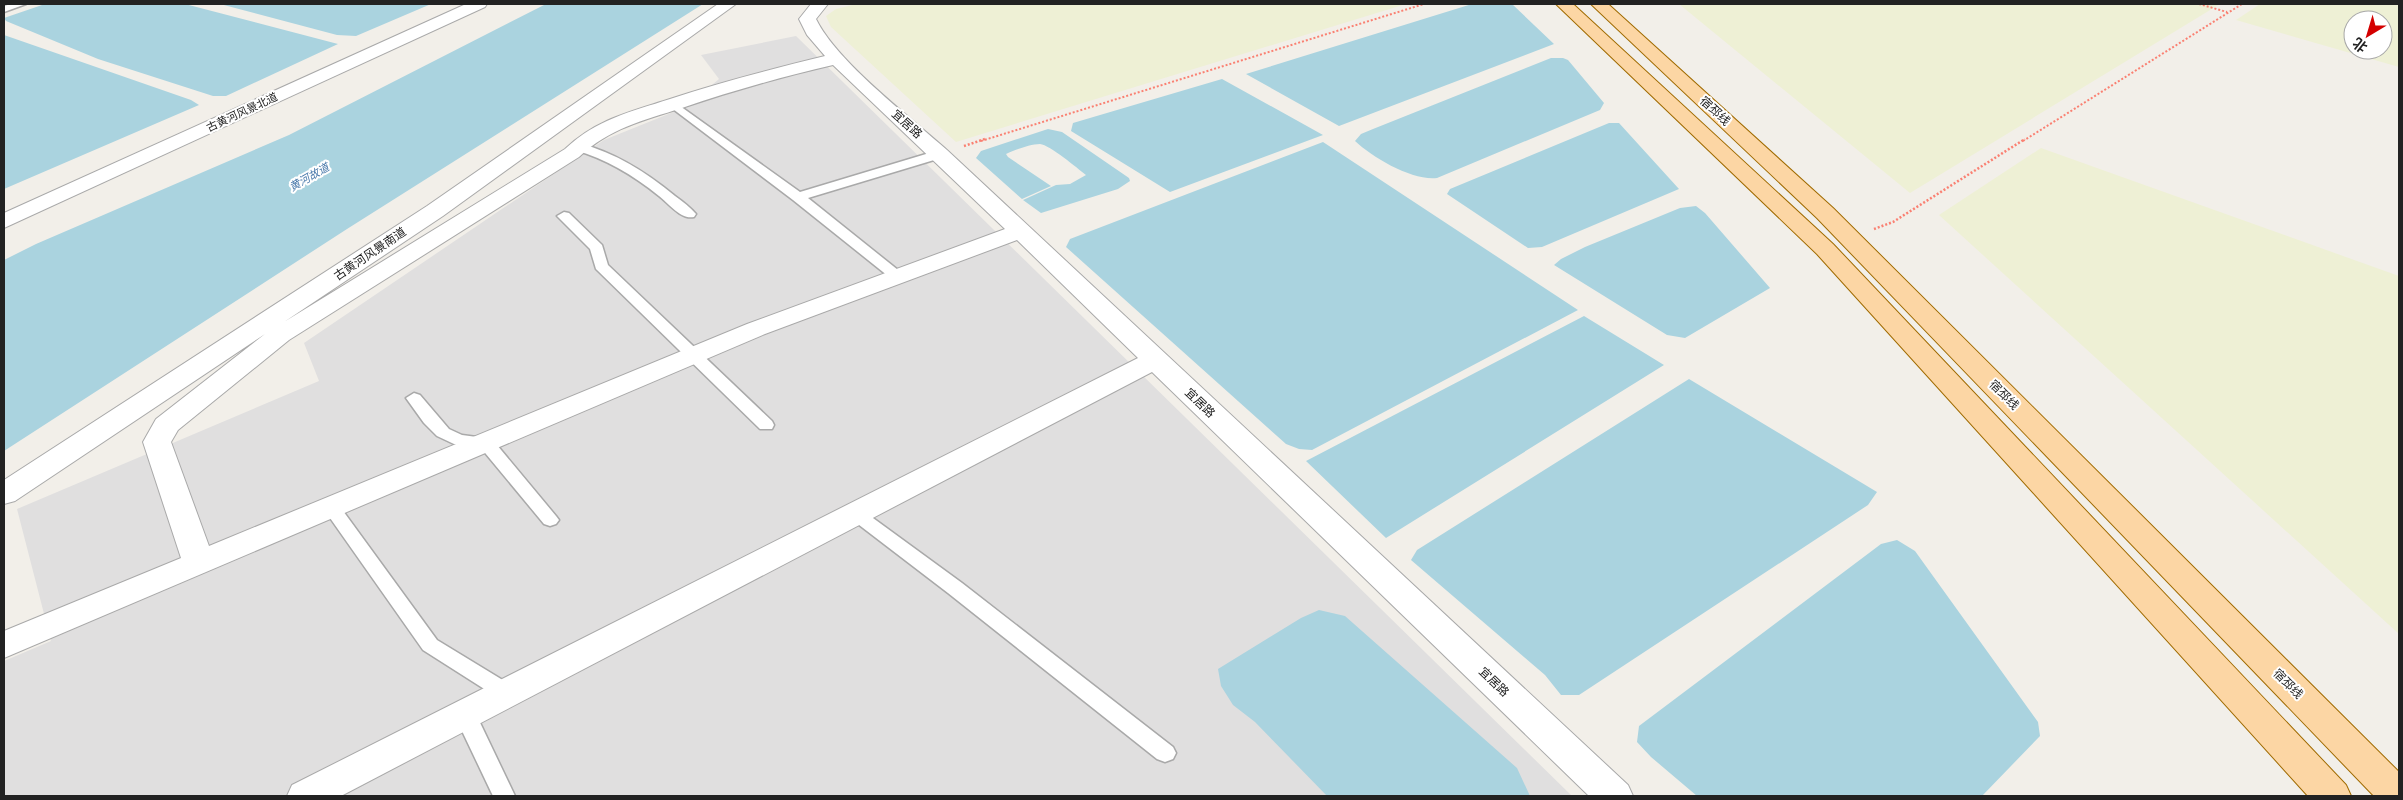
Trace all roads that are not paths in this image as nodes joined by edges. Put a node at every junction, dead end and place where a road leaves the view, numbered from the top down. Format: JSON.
{"nodes":[{"id":1,"x":21,"y":4,"type":"edge"},
{"id":2,"x":479,"y":4,"type":"edge"},
{"id":3,"x":728,"y":4,"type":"edge"},
{"id":4,"x":1564,"y":4,"type":"edge"},
{"id":5,"x":1599,"y":4,"type":"edge"},
{"id":6,"x":824,"y":6,"type":"edge"},
{"id":7,"x":4,"y":9,"type":"edge"},
{"id":8,"x":836,"y":59,"type":"junction"},
{"id":9,"x":673,"y":104,"type":"junction"},
{"id":10,"x":579,"y":147,"type":"junction"},
{"id":11,"x":940,"y":154,"type":"junction"},
{"id":12,"x":798,"y":197,"type":"junction"},
{"id":13,"x":689,"y":214,"type":"dead end"},
{"id":14,"x":564,"y":216,"type":"dead end"},
{"id":15,"x":4,"y":220,"type":"edge"},
{"id":16,"x":1020,"y":231,"type":"junction"},
{"id":17,"x":898,"y":278,"type":"junction"},
{"id":18,"x":694,"y":356,"type":"junction"},
{"id":19,"x":1154,"y":360,"type":"junction"},
{"id":20,"x":414,"y":398,"type":"dead end"},
{"id":21,"x":766,"y":425,"type":"dead end"},
{"id":22,"x":486,"y":443,"type":"junction"},
{"id":23,"x":4,"y":494,"type":"edge"},
{"id":24,"x":332,"y":508,"type":"junction"},
{"id":25,"x":856,"y":514,"type":"junction"},
{"id":26,"x":550,"y":520,"type":"dead end"},
{"id":27,"x":199,"y":564,"type":"junction"},
{"id":28,"x":4,"y":645,"type":"edge"},
{"id":29,"x":506,"y":693,"type":"junction"},
{"id":30,"x":465,"y":714,"type":"junction"},
{"id":31,"x":1165,"y":753,"type":"dead end"},
{"id":32,"x":306,"y":796,"type":"edge"},
{"id":33,"x":504,"y":796,"type":"edge"},
{"id":34,"x":1614,"y":796,"type":"edge"},
{"id":35,"x":2332,"y":796,"type":"edge"},
{"id":36,"x":2398,"y":796,"type":"edge"}],
"edges":[{"from":1,"to":7,"type":"lane"},
{"from":2,"to":15,"type":"street","name":"古黄河风景北道"},
{"from":3,"to":23,"type":"street","name":"古黄河风景南道"},
{"from":4,"to":35,"type":"main road","name":"宿邳线"},
{"from":5,"to":36,"type":"main road","name":"宿邳线"},
{"from":6,"to":8,"type":"street","name":"宜居路"},
{"from":8,"to":9,"type":"street"},
{"from":8,"to":11,"type":"street","name":"宜居路"},
{"from":9,"to":10,"type":"street"},
{"from":9,"to":12,"type":"lane"},
{"from":10,"to":13,"type":"lane"},
{"from":10,"to":27,"type":"street"},
{"from":11,"to":12,"type":"lane"},
{"from":11,"to":16,"type":"street","name":"宜居路"},
{"from":12,"to":17,"type":"lane"},
{"from":14,"to":18,"type":"lane"},
{"from":16,"to":17,"type":"street"},
{"from":16,"to":19,"type":"street","name":"宜居路"},
{"from":17,"to":18,"type":"street"},
{"from":18,"to":21,"type":"lane"},
{"from":18,"to":22,"type":"street"},
{"from":19,"to":25,"type":"street"},
{"from":19,"to":34,"type":"street","name":"宜居路"},
{"from":20,"to":22,"type":"lane"},
{"from":22,"to":24,"type":"street"},
{"from":22,"to":26,"type":"lane"},
{"from":24,"to":27,"type":"street"},
{"from":24,"to":29,"type":"lane"},
{"from":25,"to":29,"type":"street"},
{"from":25,"to":31,"type":"lane"},
{"from":27,"to":28,"type":"street"},
{"from":29,"to":30,"type":"street"},
{"from":30,"to":32,"type":"street"},
{"from":30,"to":33,"type":"lane"}]}
